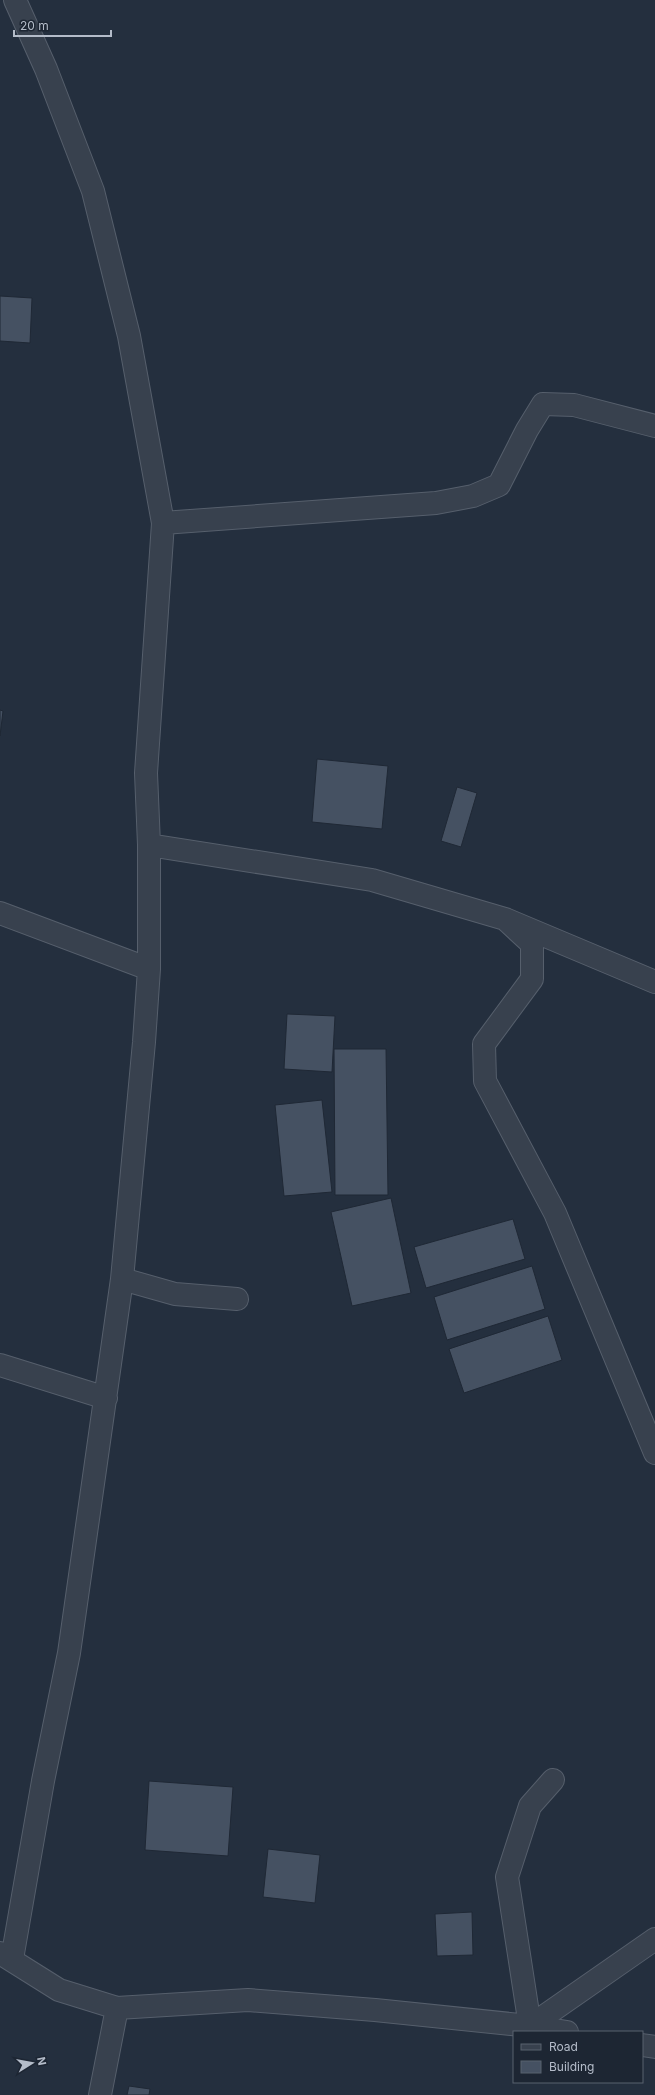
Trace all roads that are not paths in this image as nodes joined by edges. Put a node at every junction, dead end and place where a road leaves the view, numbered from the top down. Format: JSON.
{"nodes":[{"id":1,"x":15,"y":0,"type":"edge"},
{"id":2,"x":655,"y":426,"type":"edge"},
{"id":3,"x":163,"y":523,"type":"junction"},
{"id":4,"x":149,"y":845,"type":"junction"},
{"id":5,"x":0,"y":913,"type":"edge"},
{"id":6,"x":505,"y":919,"type":"junction"},
{"id":7,"x":149,"y":969,"type":"junction"},
{"id":8,"x":655,"y":982,"type":"edge"},
{"id":9,"x":122,"y":1279,"type":"junction"},
{"id":10,"x":237,"y":1299,"type":"dead end"},
{"id":11,"x":0,"y":1365,"type":"edge"},
{"id":12,"x":106,"y":1398,"type":"junction"},
{"id":13,"x":655,"y":1453,"type":"edge"},
{"id":14,"x":553,"y":1780,"type":"dead end"},
{"id":15,"x":655,"y":1939,"type":"edge"},
{"id":16,"x":6,"y":1956,"type":"edge"},
{"id":17,"x":117,"y":2008,"type":"junction"},
{"id":18,"x":530,"y":2026,"type":"junction"},
{"id":19,"x":561,"y":2031,"type":"edge"},
{"id":20,"x":643,"y":2045,"type":"edge"},
{"id":21,"x":655,"y":2047,"type":"edge"},
{"id":22,"x":100,"y":2095,"type":"edge"}],
"edges":[{"from":1,"to":3,"type":"street"},
{"from":2,"to":3,"type":"street"},
{"from":3,"to":4,"type":"street"},
{"from":4,"to":6,"type":"street"},
{"from":4,"to":7,"type":"street"},
{"from":5,"to":7,"type":"street"},
{"from":6,"to":8,"type":"street"},
{"from":6,"to":13,"type":"street"},
{"from":7,"to":9,"type":"street"},
{"from":9,"to":10,"type":"street"},
{"from":9,"to":12,"type":"street"},
{"from":11,"to":12,"type":"street"},
{"from":12,"to":16,"type":"street"},
{"from":14,"to":18,"type":"street"},
{"from":15,"to":18,"type":"street"},
{"from":16,"to":17,"type":"street"},
{"from":17,"to":18,"type":"street"},
{"from":17,"to":22,"type":"street"},
{"from":18,"to":19,"type":"street"},
{"from":20,"to":21,"type":"street"}]}
